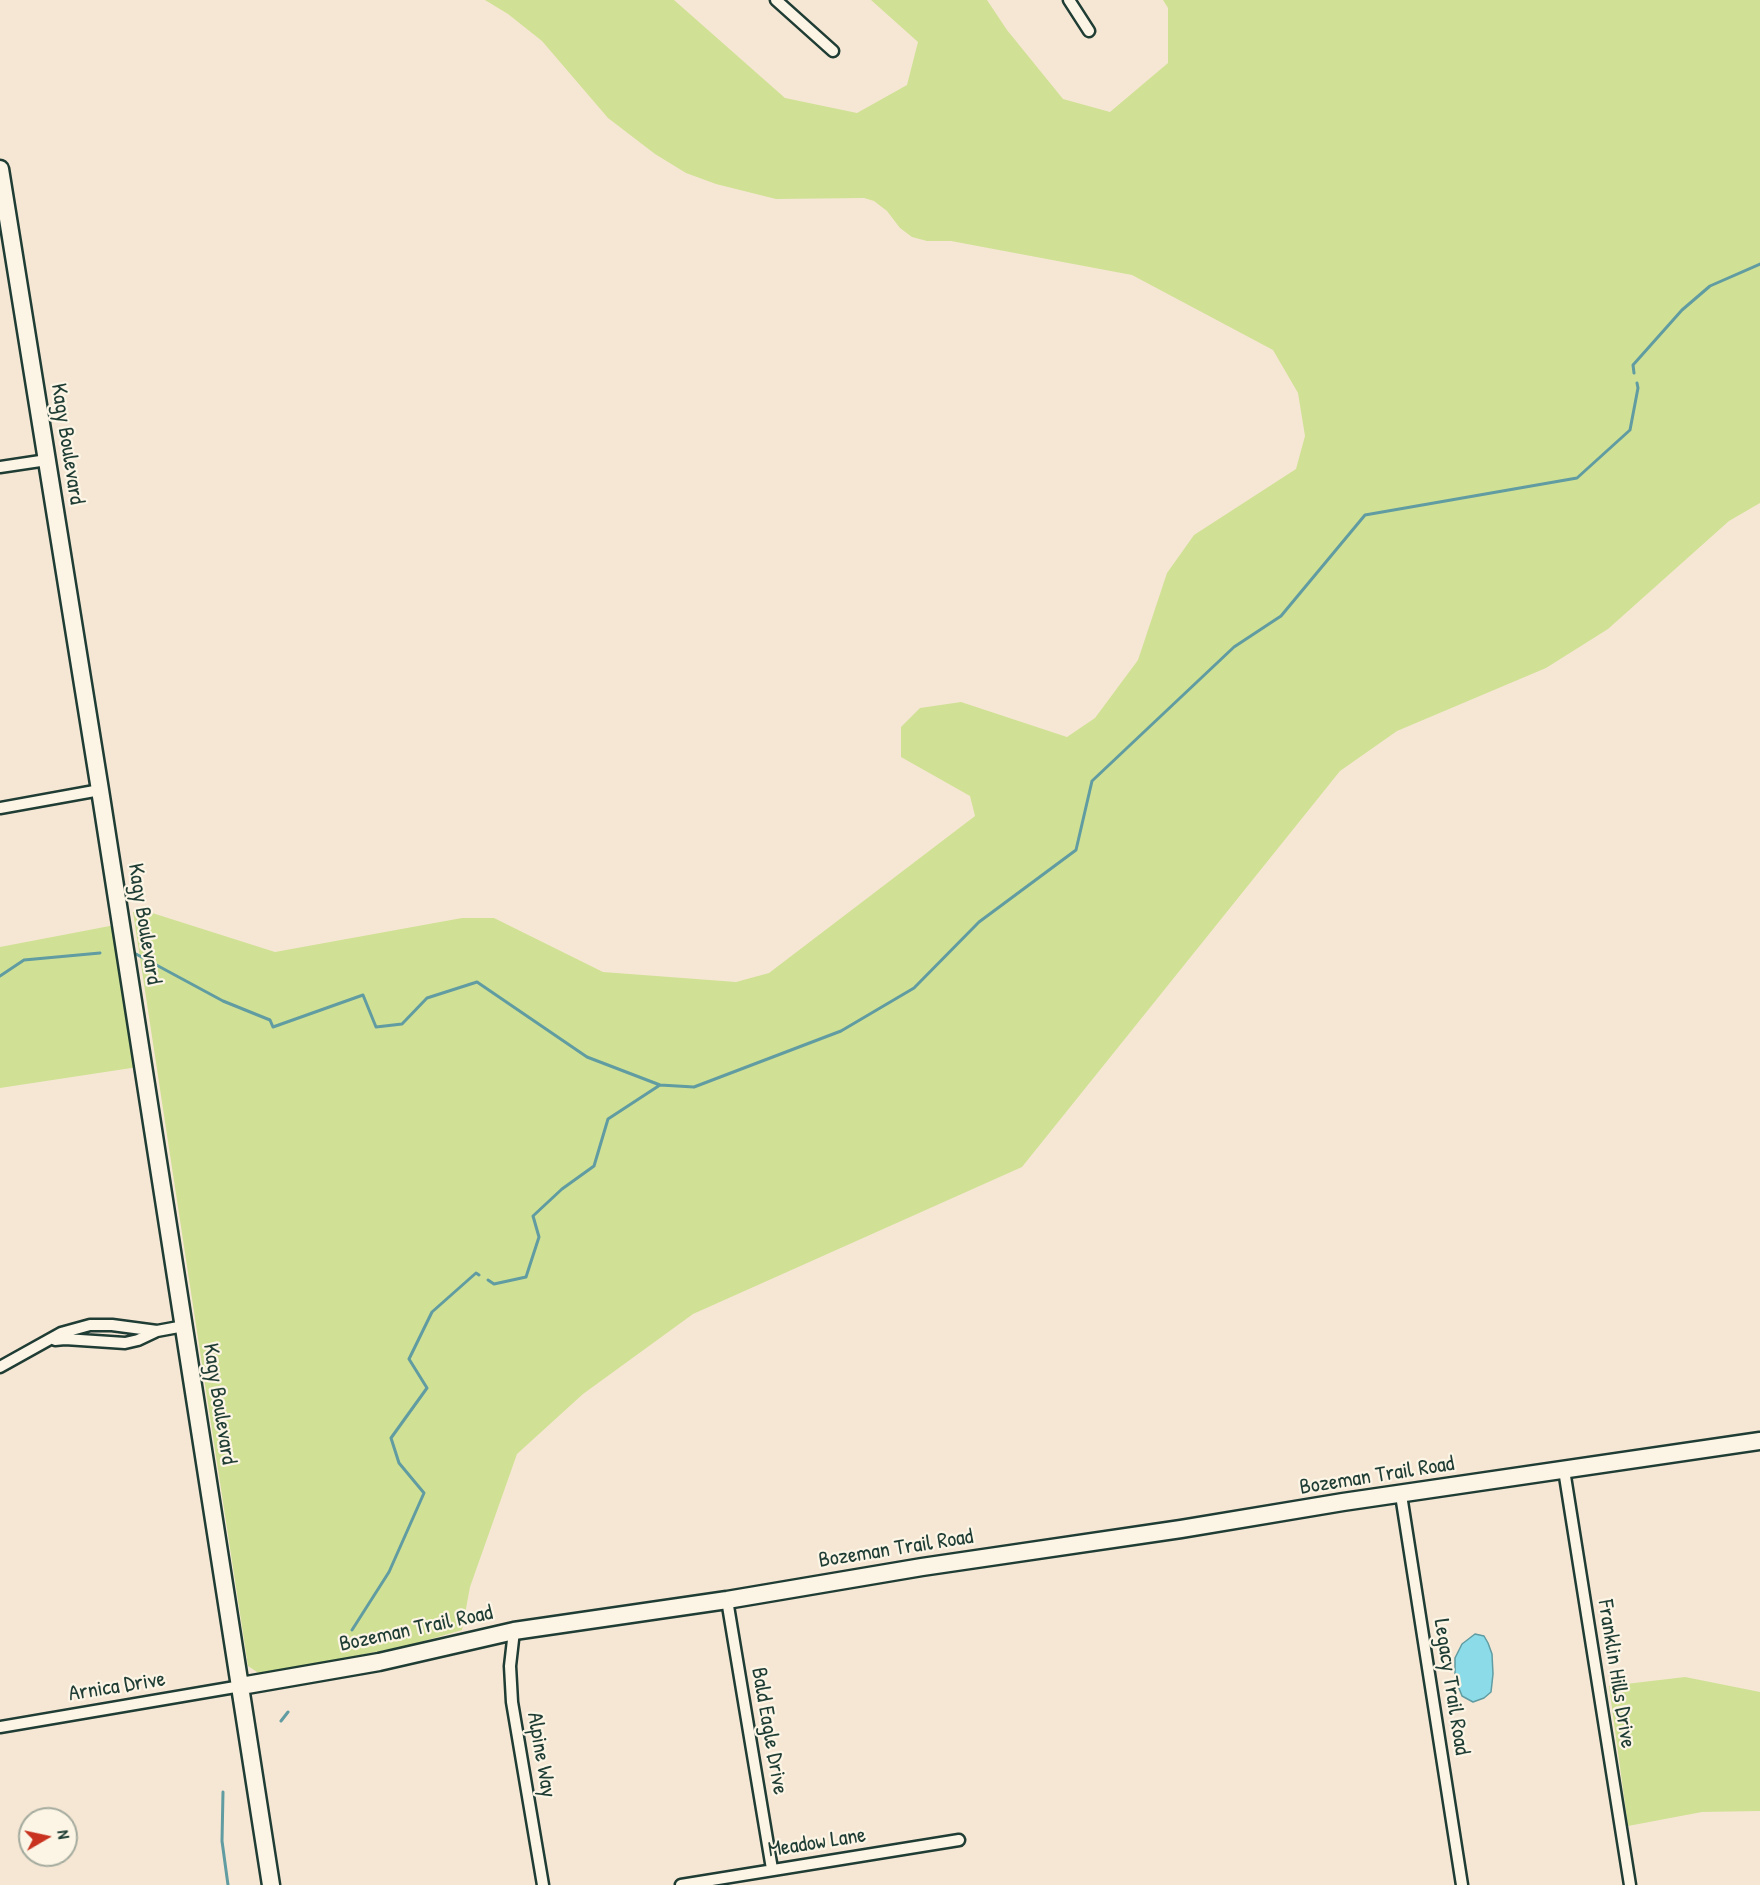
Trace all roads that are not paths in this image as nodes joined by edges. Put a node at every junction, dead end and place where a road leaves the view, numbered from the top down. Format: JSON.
{"nodes":[{"id":1,"x":776,"y":0,"type":"edge"},
{"id":2,"x":1069,"y":0,"type":"edge"},
{"id":3,"x":1089,"y":31,"type":"dead end"},
{"id":4,"x":833,"y":51,"type":"dead end"},
{"id":5,"x":0,"y":169,"type":"edge"},
{"id":6,"x":47,"y":460,"type":"junction"},
{"id":7,"x":0,"y":467,"type":"edge"},
{"id":8,"x":100,"y":790,"type":"junction"},
{"id":9,"x":0,"y":808,"type":"edge"},
{"id":10,"x":184,"y":1326,"type":"junction"},
{"id":11,"x":157,"y":1331,"type":"junction"},
{"id":12,"x":49,"y":1341,"type":"junction"},
{"id":13,"x":0,"y":1367,"type":"edge"},
{"id":14,"x":1760,"y":1441,"type":"edge"},
{"id":15,"x":1564,"y":1470,"type":"junction"},
{"id":16,"x":1401,"y":1495,"type":"junction"},
{"id":17,"x":727,"y":1600,"type":"junction"},
{"id":18,"x":514,"y":1631,"type":"junction"},
{"id":19,"x":241,"y":1686,"type":"junction"},
{"id":20,"x":0,"y":1727,"type":"edge"},
{"id":21,"x":959,"y":1840,"type":"dead end"},
{"id":22,"x":772,"y":1869,"type":"junction"},
{"id":23,"x":271,"y":1885,"type":"edge"},
{"id":24,"x":543,"y":1885,"type":"edge"},
{"id":25,"x":681,"y":1885,"type":"edge"},
{"id":26,"x":1462,"y":1885,"type":"edge"},
{"id":27,"x":1629,"y":1885,"type":"edge"}],
"edges":[{"from":1,"to":4,"type":"street"},
{"from":2,"to":3,"type":"street"},
{"from":5,"to":6,"type":"main road","name":"Kagy Boulevard"},
{"from":6,"to":7,"type":"street"},
{"from":6,"to":8,"type":"main road","name":"Kagy Boulevard"},
{"from":8,"to":9,"type":"street"},
{"from":8,"to":10,"type":"main road","name":"Kagy Boulevard"},
{"from":10,"to":11,"type":"street"},
{"from":10,"to":19,"type":"main road","name":"Kagy Boulevard"},
{"from":11,"to":12,"type":"street"},
{"from":11,"to":12,"type":"street"},
{"from":12,"to":13,"type":"street"},
{"from":14,"to":15,"type":"main road","name":"Bozeman Trail Road"},
{"from":15,"to":16,"type":"main road","name":"Bozeman Trail Road"},
{"from":15,"to":27,"type":"street","name":"Franklin Hills Drive"},
{"from":16,"to":17,"type":"main road","name":"Bozeman Trail Road"},
{"from":16,"to":26,"type":"street","name":"Legacy Trail Road"},
{"from":17,"to":18,"type":"main road","name":"Bozeman Trail Road"},
{"from":17,"to":22,"type":"street","name":"Bald Eagle Drive"},
{"from":18,"to":19,"type":"main road","name":"Bozeman Trail Road"},
{"from":18,"to":24,"type":"street","name":"Alpine Way"},
{"from":19,"to":20,"type":"street","name":"Arnica Drive"},
{"from":19,"to":23,"type":"main road"},
{"from":21,"to":22,"type":"street","name":"Meadow Lane"},
{"from":22,"to":25,"type":"street","name":"Meadow Lane"}]}
